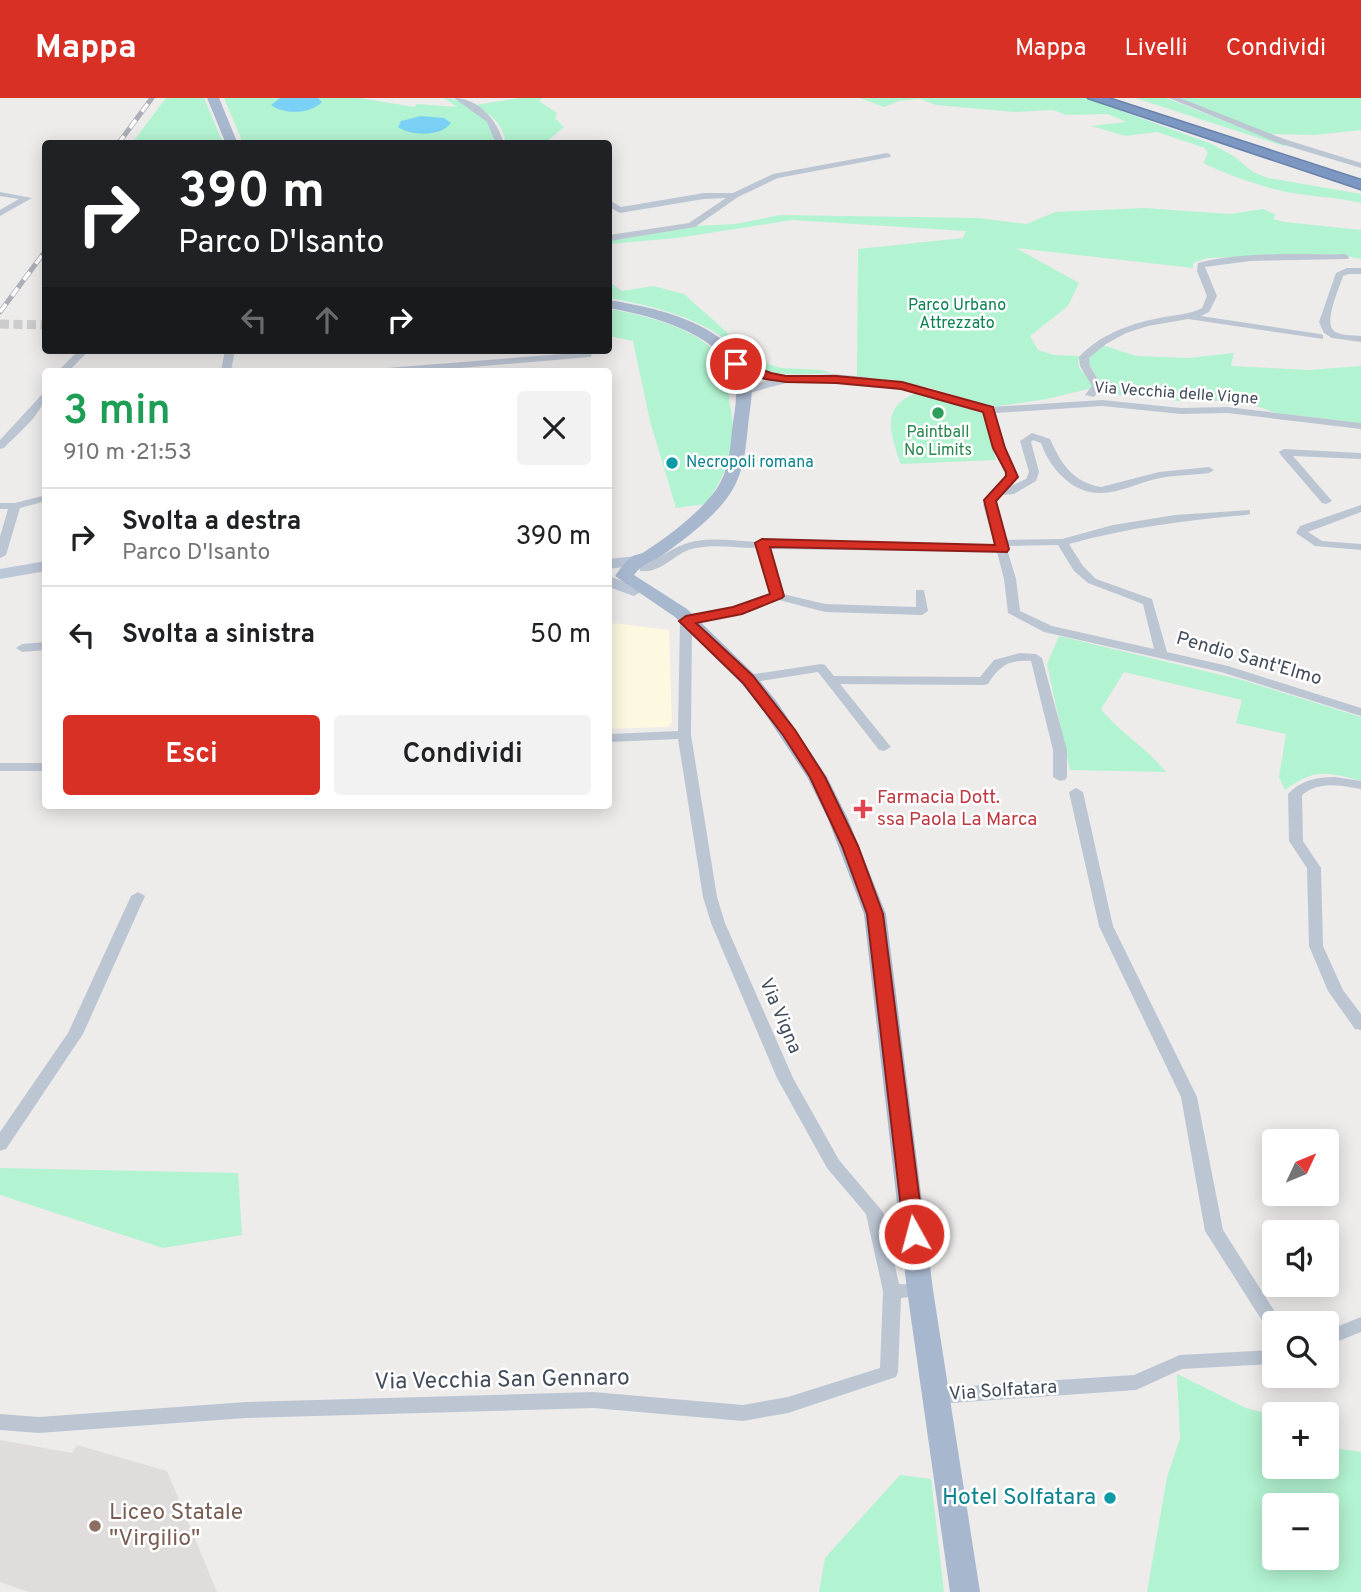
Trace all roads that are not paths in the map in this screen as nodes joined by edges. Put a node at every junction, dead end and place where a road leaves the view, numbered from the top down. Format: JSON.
{"nodes":[{"id":1,"x":213,"y":98,"type":"edge"},
{"id":2,"x":458,"y":98,"type":"edge"},
{"id":3,"x":1095,"y":98,"type":"edge"},
{"id":4,"x":1119,"y":98,"type":"edge"},
{"id":5,"x":1173,"y":98,"type":"edge"},
{"id":6,"x":230,"y":140,"type":"edge"},
{"id":7,"x":499,"y":140,"type":"edge"},
{"id":8,"x":887,"y":155,"type":"dead end"},
{"id":9,"x":1361,"y":166,"type":"edge"},
{"id":10,"x":1361,"y":173,"type":"edge"},
{"id":11,"x":1361,"y":185,"type":"edge"},
{"id":12,"x":2,"y":190,"type":"edge"},
{"id":13,"x":735,"y":195,"type":"junction"},
{"id":14,"x":612,"y":205,"type":"edge"},
{"id":15,"x":0,"y":213,"type":"edge"},
{"id":16,"x":612,"y":238,"type":"edge"},
{"id":17,"x":1345,"y":257,"type":"dead end"},
{"id":18,"x":1361,"y":271,"type":"edge"},
{"id":19,"x":612,"y":304,"type":"edge"},
{"id":20,"x":1190,"y":316,"type":"junction"},
{"id":21,"x":1320,"y":337,"type":"dead end"},
{"id":22,"x":1361,"y":339,"type":"edge"},
{"id":23,"x":80,"y":354,"type":"edge"},
{"id":24,"x":587,"y":355,"type":"dead end"},
{"id":25,"x":66,"y":368,"type":"edge"},
{"id":26,"x":431,"y":368,"type":"edge"},
{"id":27,"x":741,"y":378,"type":"junction"},
{"id":28,"x":770,"y":379,"type":"junction"},
{"id":29,"x":1090,"y":395,"type":"junction"},
{"id":30,"x":42,"y":398,"type":"edge"},
{"id":31,"x":1043,"y":405,"type":"junction"},
{"id":32,"x":989,"y":410,"type":"junction"},
{"id":33,"x":1265,"y":412,"type":"dead end"},
{"id":34,"x":1361,"y":426,"type":"edge"},
{"id":35,"x":0,"y":446,"type":"edge"},
{"id":36,"x":1361,"y":456,"type":"edge"},
{"id":37,"x":1209,"y":470,"type":"dead end"},
{"id":38,"x":998,"y":491,"type":"junction"},
{"id":39,"x":42,"y":499,"type":"edge"},
{"id":40,"x":1326,"y":501,"type":"dead end"},
{"id":41,"x":0,"y":506,"type":"edge"},
{"id":42,"x":15,"y":506,"type":"junction"},
{"id":43,"x":1361,"y":508,"type":"edge"},
{"id":44,"x":1247,"y":512,"type":"dead end"},
{"id":45,"x":1062,"y":542,"type":"junction"},
{"id":46,"x":762,"y":543,"type":"junction"},
{"id":47,"x":1002,"y":546,"type":"junction"},
{"id":48,"x":1361,"y":547,"type":"edge"},
{"id":49,"x":0,"y":555,"type":"edge"},
{"id":50,"x":42,"y":567,"type":"edge"},
{"id":51,"x":625,"y":571,"type":"edge"},
{"id":52,"x":0,"y":573,"type":"edge"},
{"id":53,"x":920,"y":593,"type":"dead end"},
{"id":54,"x":778,"y":596,"type":"junction"},
{"id":55,"x":686,"y":621,"type":"junction"},
{"id":56,"x":42,"y":646,"type":"edge"},
{"id":57,"x":22,"y":648,"type":"dead end"},
{"id":58,"x":1161,"y":653,"type":"junction"},
{"id":59,"x":748,"y":680,"type":"junction"},
{"id":60,"x":830,"y":680,"type":"junction"},
{"id":61,"x":1361,"y":712,"type":"edge"},
{"id":62,"x":684,"y":735,"type":"junction"},
{"id":63,"x":612,"y":738,"type":"edge"},
{"id":64,"x":884,"y":747,"type":"dead end"},
{"id":65,"x":0,"y":767,"type":"edge"},
{"id":66,"x":42,"y":767,"type":"edge"},
{"id":67,"x":1060,"y":777,"type":"dead end"},
{"id":68,"x":1361,"y":785,"type":"edge"},
{"id":69,"x":1076,"y":792,"type":"dead end"},
{"id":70,"x":138,"y":896,"type":"dead end"},
{"id":71,"x":1361,"y":1025,"type":"edge"},
{"id":72,"x":0,"y":1145,"type":"edge"},
{"id":73,"x":920,"y":1290,"type":"junction"},
{"id":74,"x":891,"y":1291,"type":"junction"},
{"id":75,"x":1265,"y":1311,"type":"edge"},
{"id":76,"x":1361,"y":1324,"type":"edge"},
{"id":77,"x":1339,"y":1333,"type":"edge"},
{"id":78,"x":1262,"y":1358,"type":"edge"},
{"id":79,"x":937,"y":1396,"type":"junction"},
{"id":80,"x":0,"y":1422,"type":"edge"},
{"id":81,"x":965,"y":1592,"type":"edge"}],
"edges":[{"from":1,"to":6,"type":"main road"},
{"from":2,"to":7,"type":"street"},
{"from":3,"to":11,"type":"highway"},
{"from":4,"to":10,"type":"highway"},
{"from":5,"to":9,"type":"street"},
{"from":8,"to":13,"type":"street"},
{"from":12,"to":15,"type":"street"},
{"from":13,"to":14,"type":"street"},
{"from":13,"to":16,"type":"street"},
{"from":17,"to":20,"type":"street"},
{"from":18,"to":22,"type":"street"},
{"from":19,"to":27,"type":"main road"},
{"from":20,"to":21,"type":"street"},
{"from":20,"to":29,"type":"street"},
{"from":23,"to":25,"type":"street"},
{"from":24,"to":26,"type":"street"},
{"from":27,"to":28,"type":"street"},
{"from":27,"to":28,"type":"street"},
{"from":27,"to":51,"type":"main road"},
{"from":28,"to":32,"type":"street","name":"Via Vecchia delle Vigne"},
{"from":29,"to":31,"type":"street"},
{"from":29,"to":33,"type":"street"},
{"from":30,"to":35,"type":"street"},
{"from":31,"to":32,"type":"street","name":"Via Vecchia delle Vigne"},
{"from":31,"to":34,"type":"street","name":"Via Vecchia delle Vigne"},
{"from":32,"to":38,"type":"street"},
{"from":36,"to":40,"type":"street"},
{"from":37,"to":38,"type":"street"},
{"from":38,"to":47,"type":"street"},
{"from":39,"to":42,"type":"street"},
{"from":41,"to":42,"type":"street"},
{"from":42,"to":49,"type":"street"},
{"from":43,"to":48,"type":"street"},
{"from":44,"to":45,"type":"street"},
{"from":45,"to":47,"type":"street"},
{"from":45,"to":58,"type":"street","name":"Pendio Sant'Elmo"},
{"from":46,"to":47,"type":"street"},
{"from":46,"to":51,"type":"street"},
{"from":46,"to":54,"type":"street"},
{"from":47,"to":58,"type":"street"},
{"from":50,"to":52,"type":"main road"},
{"from":51,"to":55,"type":"main road","name":"Via Solfatara"},
{"from":51,"to":55,"type":"main road","name":"Via Solfatara"},
{"from":53,"to":54,"type":"street"},
{"from":54,"to":55,"type":"street"},
{"from":55,"to":59,"type":"main road","name":"Via Solfatara"},
{"from":55,"to":62,"type":"street","name":"Via Vigna"},
{"from":56,"to":57,"type":"street"},
{"from":58,"to":61,"type":"street","name":"Pendio Sant'Elmo"},
{"from":59,"to":60,"type":"street"},
{"from":59,"to":73,"type":"main road","name":"Via Solfatara"},
{"from":60,"to":64,"type":"street"},
{"from":60,"to":67,"type":"street"},
{"from":62,"to":63,"type":"street"},
{"from":62,"to":74,"type":"street","name":"Via Vigna"},
{"from":65,"to":66,"type":"street"},
{"from":68,"to":71,"type":"street"},
{"from":69,"to":75,"type":"street"},
{"from":70,"to":72,"type":"street"},
{"from":73,"to":74,"type":"street"},
{"from":73,"to":79,"type":"main road","name":"Via Solfatara"},
{"from":74,"to":80,"type":"street","name":"Via Vecchia San Gennaro"},
{"from":76,"to":77,"type":"street"},
{"from":78,"to":79,"type":"street","name":"Via Solfatara"},
{"from":79,"to":81,"type":"main road"}]}
